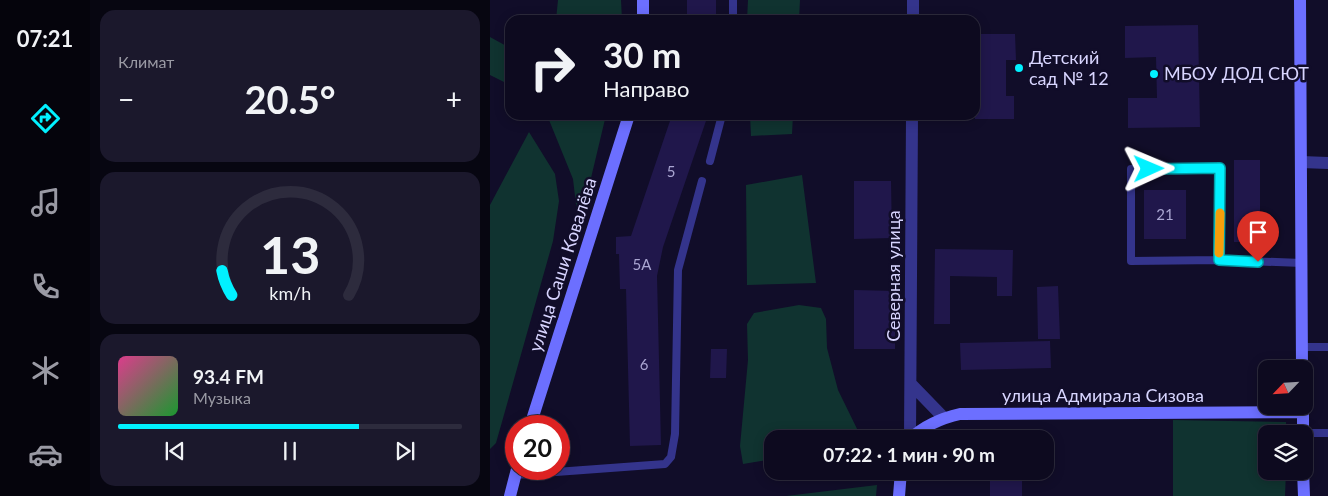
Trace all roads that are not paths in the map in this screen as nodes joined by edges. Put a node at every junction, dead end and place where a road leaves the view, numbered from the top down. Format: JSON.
{"nodes":[{"id":1,"x":643,"y":0,"type":"edge"},
{"id":2,"x":733,"y":0,"type":"edge"},
{"id":3,"x":913,"y":0,"type":"edge"},
{"id":4,"x":1300,"y":0,"type":"edge"},
{"id":5,"x":643,"y":15,"type":"edge"},
{"id":6,"x":733,"y":15,"type":"edge"},
{"id":7,"x":913,"y":15,"type":"edge"},
{"id":8,"x":628,"y":120,"type":"edge"},
{"id":9,"x":721,"y":120,"type":"edge"},
{"id":10,"x":912,"y":120,"type":"edge"},
{"id":11,"x":710,"y":161,"type":"dead end"},
{"id":12,"x":1301,"y":162,"type":"junction"},
{"id":13,"x":1328,"y":163,"type":"edge"},
{"id":14,"x":702,"y":181,"type":"dead end"},
{"id":15,"x":1219,"y":260,"type":"junction"},
{"id":16,"x":1302,"y":263,"type":"junction"},
{"id":17,"x":1328,"y":346,"type":"edge"},
{"id":18,"x":1302,"y":347,"type":"junction"},
{"id":19,"x":1302,"y":360,"type":"edge"},
{"id":20,"x":911,"y":384,"type":"junction"},
{"id":21,"x":1258,"y":410,"type":"edge"},
{"id":22,"x":534,"y":415,"type":"edge"},
{"id":23,"x":944,"y":418,"type":"junction"},
{"id":24,"x":910,"y":430,"type":"edge"},
{"id":25,"x":922,"y":430,"type":"edge"},
{"id":26,"x":1328,"y":433,"type":"edge"},
{"id":27,"x":1313,"y":434,"type":"edge"},
{"id":28,"x":570,"y":469,"type":"edge"},
{"id":29,"x":514,"y":480,"type":"edge"},
{"id":30,"x":900,"y":480,"type":"edge"},
{"id":31,"x":1304,"y":480,"type":"edge"},
{"id":32,"x":510,"y":496,"type":"edge"},
{"id":33,"x":899,"y":496,"type":"edge"},
{"id":34,"x":1304,"y":496,"type":"edge"}],
"edges":[{"from":1,"to":5,"type":"street"},
{"from":2,"to":6,"type":"lane"},
{"from":3,"to":7,"type":"street"},
{"from":4,"to":12,"type":"street"},
{"from":8,"to":22,"type":"street","name":"улица Саши Ковалёва"},
{"from":9,"to":11,"type":"lane"},
{"from":10,"to":20,"type":"street","name":"Северная улица"},
{"from":12,"to":13,"type":"street"},
{"from":12,"to":16,"type":"street"},
{"from":14,"to":28,"type":"lane"},
{"from":15,"to":15,"type":"lane"},
{"from":15,"to":16,"type":"lane"},
{"from":16,"to":18,"type":"street"},
{"from":17,"to":18,"type":"lane"},
{"from":18,"to":19,"type":"street"},
{"from":20,"to":23,"type":"street"},
{"from":20,"to":24,"type":"street","name":"Северная улица"},
{"from":21,"to":23,"type":"street","name":"улица Адмирала Сизова"},
{"from":23,"to":25,"type":"street","name":"улица Адмирала Сизова"},
{"from":26,"to":27,"type":"lane"},
{"from":29,"to":32,"type":"street"},
{"from":30,"to":33,"type":"street"},
{"from":31,"to":34,"type":"street"}]}
